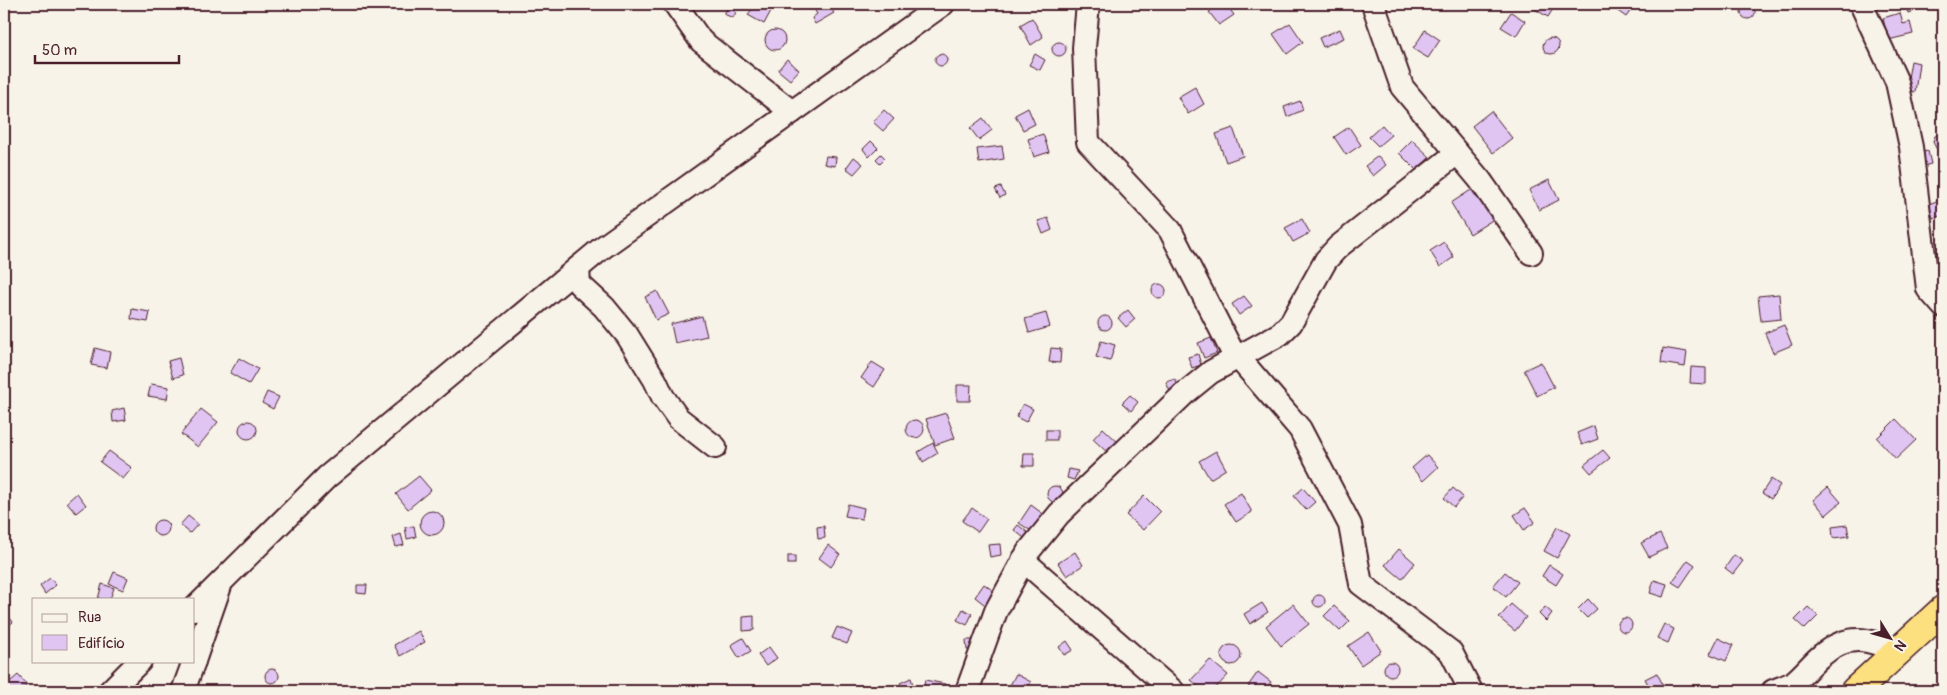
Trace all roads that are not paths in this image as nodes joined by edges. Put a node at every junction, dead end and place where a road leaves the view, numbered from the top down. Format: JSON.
{"nodes":[{"id":1,"x":675,"y":4,"type":"edge"},
{"id":2,"x":943,"y":4,"type":"edge"},
{"id":3,"x":1088,"y":4,"type":"edge"},
{"id":4,"x":1372,"y":4,"type":"edge"},
{"id":5,"x":1860,"y":4,"type":"edge"},
{"id":6,"x":792,"y":112,"type":"junction"},
{"id":7,"x":1457,"y":153,"type":"junction"},
{"id":8,"x":1531,"y":253,"type":"dead end"},
{"id":9,"x":578,"y":268,"type":"junction"},
{"id":10,"x":1943,"y":306,"type":"edge"},
{"id":11,"x":1237,"y":356,"type":"junction"},
{"id":12,"x":715,"y":447,"type":"dead end"},
{"id":13,"x":1023,"y":560,"type":"junction"},
{"id":14,"x":222,"y":581,"type":"junction"},
{"id":15,"x":195,"y":608,"type":"edge"},
{"id":16,"x":1943,"y":610,"type":"edge"},
{"id":17,"x":1897,"y":652,"type":"junction"},
{"id":18,"x":195,"y":658,"type":"edge"},
{"id":19,"x":139,"y":662,"type":"edge"},
{"id":20,"x":194,"y":662,"type":"edge"},
{"id":21,"x":110,"y":691,"type":"edge"},
{"id":22,"x":183,"y":691,"type":"edge"},
{"id":23,"x":967,"y":691,"type":"edge"},
{"id":24,"x":1173,"y":691,"type":"edge"},
{"id":25,"x":1471,"y":691,"type":"edge"},
{"id":26,"x":1773,"y":691,"type":"edge"},
{"id":27,"x":1855,"y":691,"type":"edge"}],
"edges":[{"from":1,"to":6,"type":"street"},
{"from":2,"to":6,"type":"street"},
{"from":3,"to":11,"type":"street"},
{"from":4,"to":7,"type":"street"},
{"from":5,"to":10,"type":"street"},
{"from":6,"to":9,"type":"street"},
{"from":7,"to":8,"type":"street"},
{"from":7,"to":11,"type":"street"},
{"from":9,"to":12,"type":"street"},
{"from":9,"to":14,"type":"street"},
{"from":11,"to":13,"type":"street"},
{"from":11,"to":25,"type":"street"},
{"from":13,"to":23,"type":"street"},
{"from":13,"to":24,"type":"street"},
{"from":14,"to":15,"type":"street"},
{"from":14,"to":18,"type":"street"},
{"from":16,"to":17,"type":"highway"},
{"from":17,"to":26,"type":"street"},
{"from":17,"to":27,"type":"highway"},
{"from":19,"to":21,"type":"street"},
{"from":20,"to":22,"type":"street"}]}
